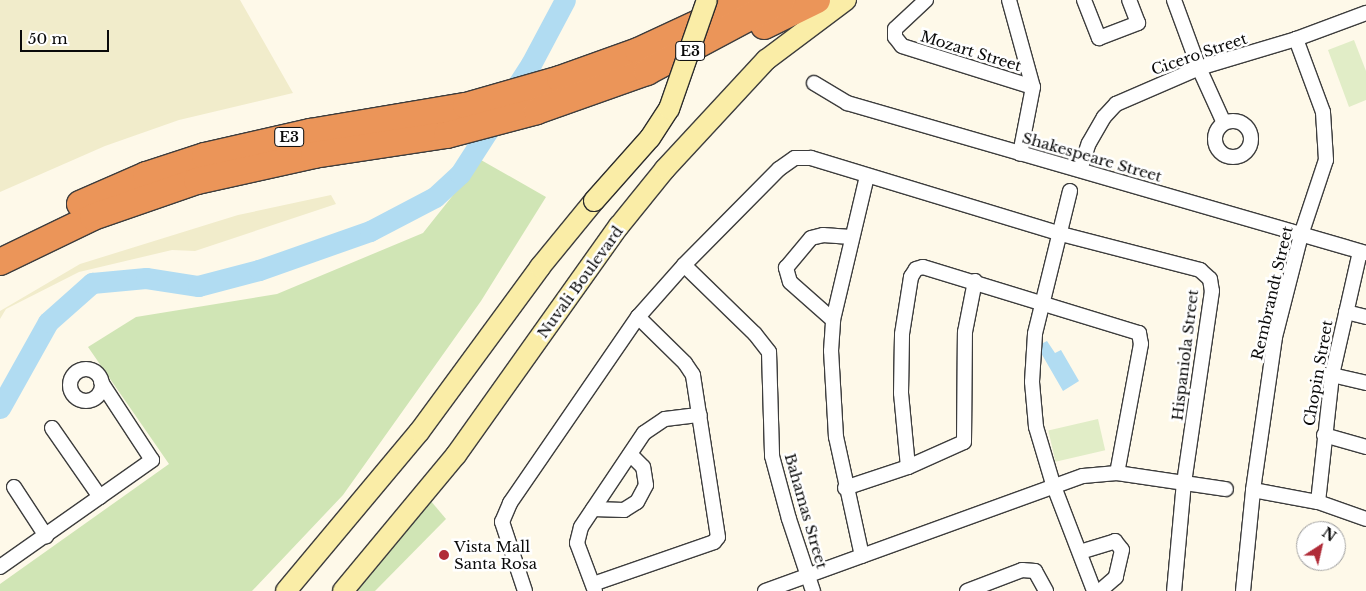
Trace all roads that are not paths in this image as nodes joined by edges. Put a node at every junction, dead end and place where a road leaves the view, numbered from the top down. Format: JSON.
{"nodes":[{"id":1,"x":707,"y":0,"type":"edge"},
{"id":2,"x":724,"y":0,"type":"edge"},
{"id":3,"x":748,"y":0,"type":"edge"},
{"id":4,"x":782,"y":0,"type":"edge"},
{"id":5,"x":817,"y":0,"type":"edge"},
{"id":6,"x":846,"y":0,"type":"edge"},
{"id":7,"x":926,"y":0,"type":"edge"},
{"id":8,"x":1009,"y":0,"type":"edge"},
{"id":9,"x":1084,"y":0,"type":"edge"},
{"id":10,"x":1174,"y":0,"type":"edge"},
{"id":11,"x":1134,"y":2,"type":"edge"},
{"id":12,"x":1366,"y":13,"type":"edge"},
{"id":13,"x":676,"y":34,"type":"junction"},
{"id":14,"x":1296,"y":40,"type":"junction"},
{"id":15,"x":1199,"y":68,"type":"junction"},
{"id":16,"x":647,"y":72,"type":"junction"},
{"id":17,"x":814,"y":83,"type":"dead end"},
{"id":18,"x":1033,"y":87,"type":"junction"},
{"id":19,"x":1224,"y":123,"type":"dead end"},
{"id":20,"x":1020,"y":154,"type":"junction"},
{"id":21,"x":1080,"y":170,"type":"junction"},
{"id":22,"x":867,"y":176,"type":"junction"},
{"id":23,"x":1070,"y":191,"type":"dead end"},
{"id":24,"x":1061,"y":234,"type":"junction"},
{"id":25,"x":1301,"y":235,"type":"junction"},
{"id":26,"x":851,"y":237,"type":"junction"},
{"id":27,"x":0,"y":242,"type":"edge"},
{"id":28,"x":1363,"y":253,"type":"edge"},
{"id":29,"x":0,"y":262,"type":"edge"},
{"id":30,"x":684,"y":265,"type":"junction"},
{"id":31,"x":975,"y":282,"type":"junction"},
{"id":32,"x":1043,"y":302,"type":"junction"},
{"id":33,"x":1346,"y":312,"type":"junction"},
{"id":34,"x":638,"y":317,"type":"junction"},
{"id":35,"x":1366,"y":317,"type":"edge"},
{"id":36,"x":833,"y":320,"type":"junction"},
{"id":37,"x":1332,"y":375,"type":"junction"},
{"id":38,"x":101,"y":382,"type":"dead end"},
{"id":39,"x":1366,"y":383,"type":"edge"},
{"id":40,"x":700,"y":415,"type":"junction"},
{"id":41,"x":52,"y":428,"type":"dead end"},
{"id":42,"x":1324,"y":435,"type":"junction"},
{"id":43,"x":1366,"y":447,"type":"edge"},
{"id":44,"x":630,"y":454,"type":"junction"},
{"id":45,"x":908,"y":467,"type":"junction"},
{"id":46,"x":1117,"y":473,"type":"junction"},
{"id":47,"x":1184,"y":482,"type":"junction"},
{"id":48,"x":1052,"y":484,"type":"junction"},
{"id":49,"x":14,"y":487,"type":"dead end"},
{"id":50,"x":845,"y":488,"type":"junction"},
{"id":51,"x":1226,"y":489,"type":"dead end"},
{"id":52,"x":1253,"y":490,"type":"junction"},
{"id":53,"x":100,"y":497,"type":"junction"},
{"id":54,"x":1318,"y":502,"type":"junction"},
{"id":55,"x":593,"y":509,"type":"junction"},
{"id":56,"x":1366,"y":519,"type":"edge"},
{"id":57,"x":46,"y":536,"type":"junction"},
{"id":58,"x":1080,"y":552,"type":"junction"},
{"id":59,"x":862,"y":556,"type":"junction"},
{"id":60,"x":0,"y":567,"type":"edge"},
{"id":61,"x":807,"y":575,"type":"junction"},
{"id":62,"x":594,"y":587,"type":"edge"},
{"id":63,"x":286,"y":591,"type":"edge"},
{"id":64,"x":343,"y":591,"type":"edge"},
{"id":65,"x":525,"y":591,"type":"edge"},
{"id":66,"x":766,"y":591,"type":"edge"},
{"id":67,"x":813,"y":591,"type":"edge"},
{"id":68,"x":967,"y":591,"type":"edge"},
{"id":69,"x":1046,"y":591,"type":"edge"},
{"id":70,"x":1094,"y":591,"type":"edge"},
{"id":71,"x":1100,"y":591,"type":"edge"},
{"id":72,"x":1174,"y":591,"type":"edge"},
{"id":73,"x":1243,"y":591,"type":"edge"}],
"edges":[{"from":1,"to":63,"type":"main road","bridge":true},
{"from":2,"to":13,"type":"highway"},
{"from":3,"to":13,"type":"highway","number":"E3"},
{"from":4,"to":16,"type":"highway","number":"E3"},
{"from":5,"to":16,"type":"highway"},
{"from":6,"to":64,"type":"main road","name":"Nuvali Boulevard"},
{"from":7,"to":18,"type":"street","name":"Mozart Street"},
{"from":8,"to":18,"type":"street"},
{"from":9,"to":11,"type":"street"},
{"from":10,"to":15,"type":"street"},
{"from":12,"to":14,"type":"street","name":"Cicero Street"},
{"from":13,"to":27,"type":"highway","number":"E3"},
{"from":14,"to":15,"type":"street","name":"Cicero Street"},
{"from":14,"to":25,"type":"street","name":"Rembrandt Street"},
{"from":15,"to":19,"type":"street"},
{"from":15,"to":21,"type":"street","name":"Cicero Street"},
{"from":16,"to":29,"type":"highway","number":"E3"},
{"from":17,"to":20,"type":"street","name":"Shakespeare Street"},
{"from":18,"to":20,"type":"street"},
{"from":20,"to":21,"type":"street","name":"Shakespeare Street"},
{"from":21,"to":25,"type":"street","name":"Shakespeare Street"},
{"from":22,"to":24,"type":"street"},
{"from":22,"to":26,"type":"street"},
{"from":22,"to":30,"type":"street"},
{"from":23,"to":24,"type":"street"},
{"from":24,"to":32,"type":"street"},
{"from":24,"to":47,"type":"street","name":"Hispaniola Street"},
{"from":25,"to":28,"type":"street","name":"Shakespeare Street"},
{"from":25,"to":52,"type":"street","name":"Rembrandt Street"},
{"from":26,"to":36,"type":"street"},
{"from":26,"to":36,"type":"street"},
{"from":28,"to":33,"type":"street","name":"Chopin Street"},
{"from":30,"to":34,"type":"street"},
{"from":30,"to":61,"type":"street","name":"Bahamas Street"},
{"from":31,"to":32,"type":"street"},
{"from":31,"to":45,"type":"street"},
{"from":31,"to":45,"type":"street"},
{"from":32,"to":46,"type":"street"},
{"from":32,"to":48,"type":"street"},
{"from":33,"to":35,"type":"street"},
{"from":33,"to":37,"type":"street","name":"Chopin Street"},
{"from":34,"to":40,"type":"street"},
{"from":34,"to":65,"type":"street"},
{"from":36,"to":50,"type":"street"},
{"from":37,"to":39,"type":"street"},
{"from":37,"to":42,"type":"street","name":"Chopin Street"},
{"from":38,"to":53,"type":"street"},
{"from":40,"to":44,"type":"street"},
{"from":40,"to":62,"type":"street"},
{"from":41,"to":53,"type":"street"},
{"from":42,"to":43,"type":"street"},
{"from":42,"to":54,"type":"street","name":"Chopin Street"},
{"from":44,"to":55,"type":"street"},
{"from":44,"to":55,"type":"street"},
{"from":45,"to":50,"type":"street"},
{"from":46,"to":47,"type":"street"},
{"from":46,"to":48,"type":"street"},
{"from":47,"to":51,"type":"street"},
{"from":47,"to":72,"type":"street","name":"Hispaniola Street"},
{"from":48,"to":58,"type":"street"},
{"from":48,"to":59,"type":"street"},
{"from":49,"to":57,"type":"street"},
{"from":50,"to":59,"type":"street"},
{"from":52,"to":54,"type":"street"},
{"from":52,"to":73,"type":"street","name":"Rembrandt Street"},
{"from":53,"to":57,"type":"street"},
{"from":54,"to":56,"type":"street"},
{"from":55,"to":62,"type":"street"},
{"from":57,"to":60,"type":"street"},
{"from":58,"to":70,"type":"street"},
{"from":58,"to":71,"type":"street"},
{"from":59,"to":61,"type":"street"},
{"from":61,"to":66,"type":"street"},
{"from":61,"to":67,"type":"street","name":"Bahamas Street"},
{"from":68,"to":69,"type":"street"}]}
